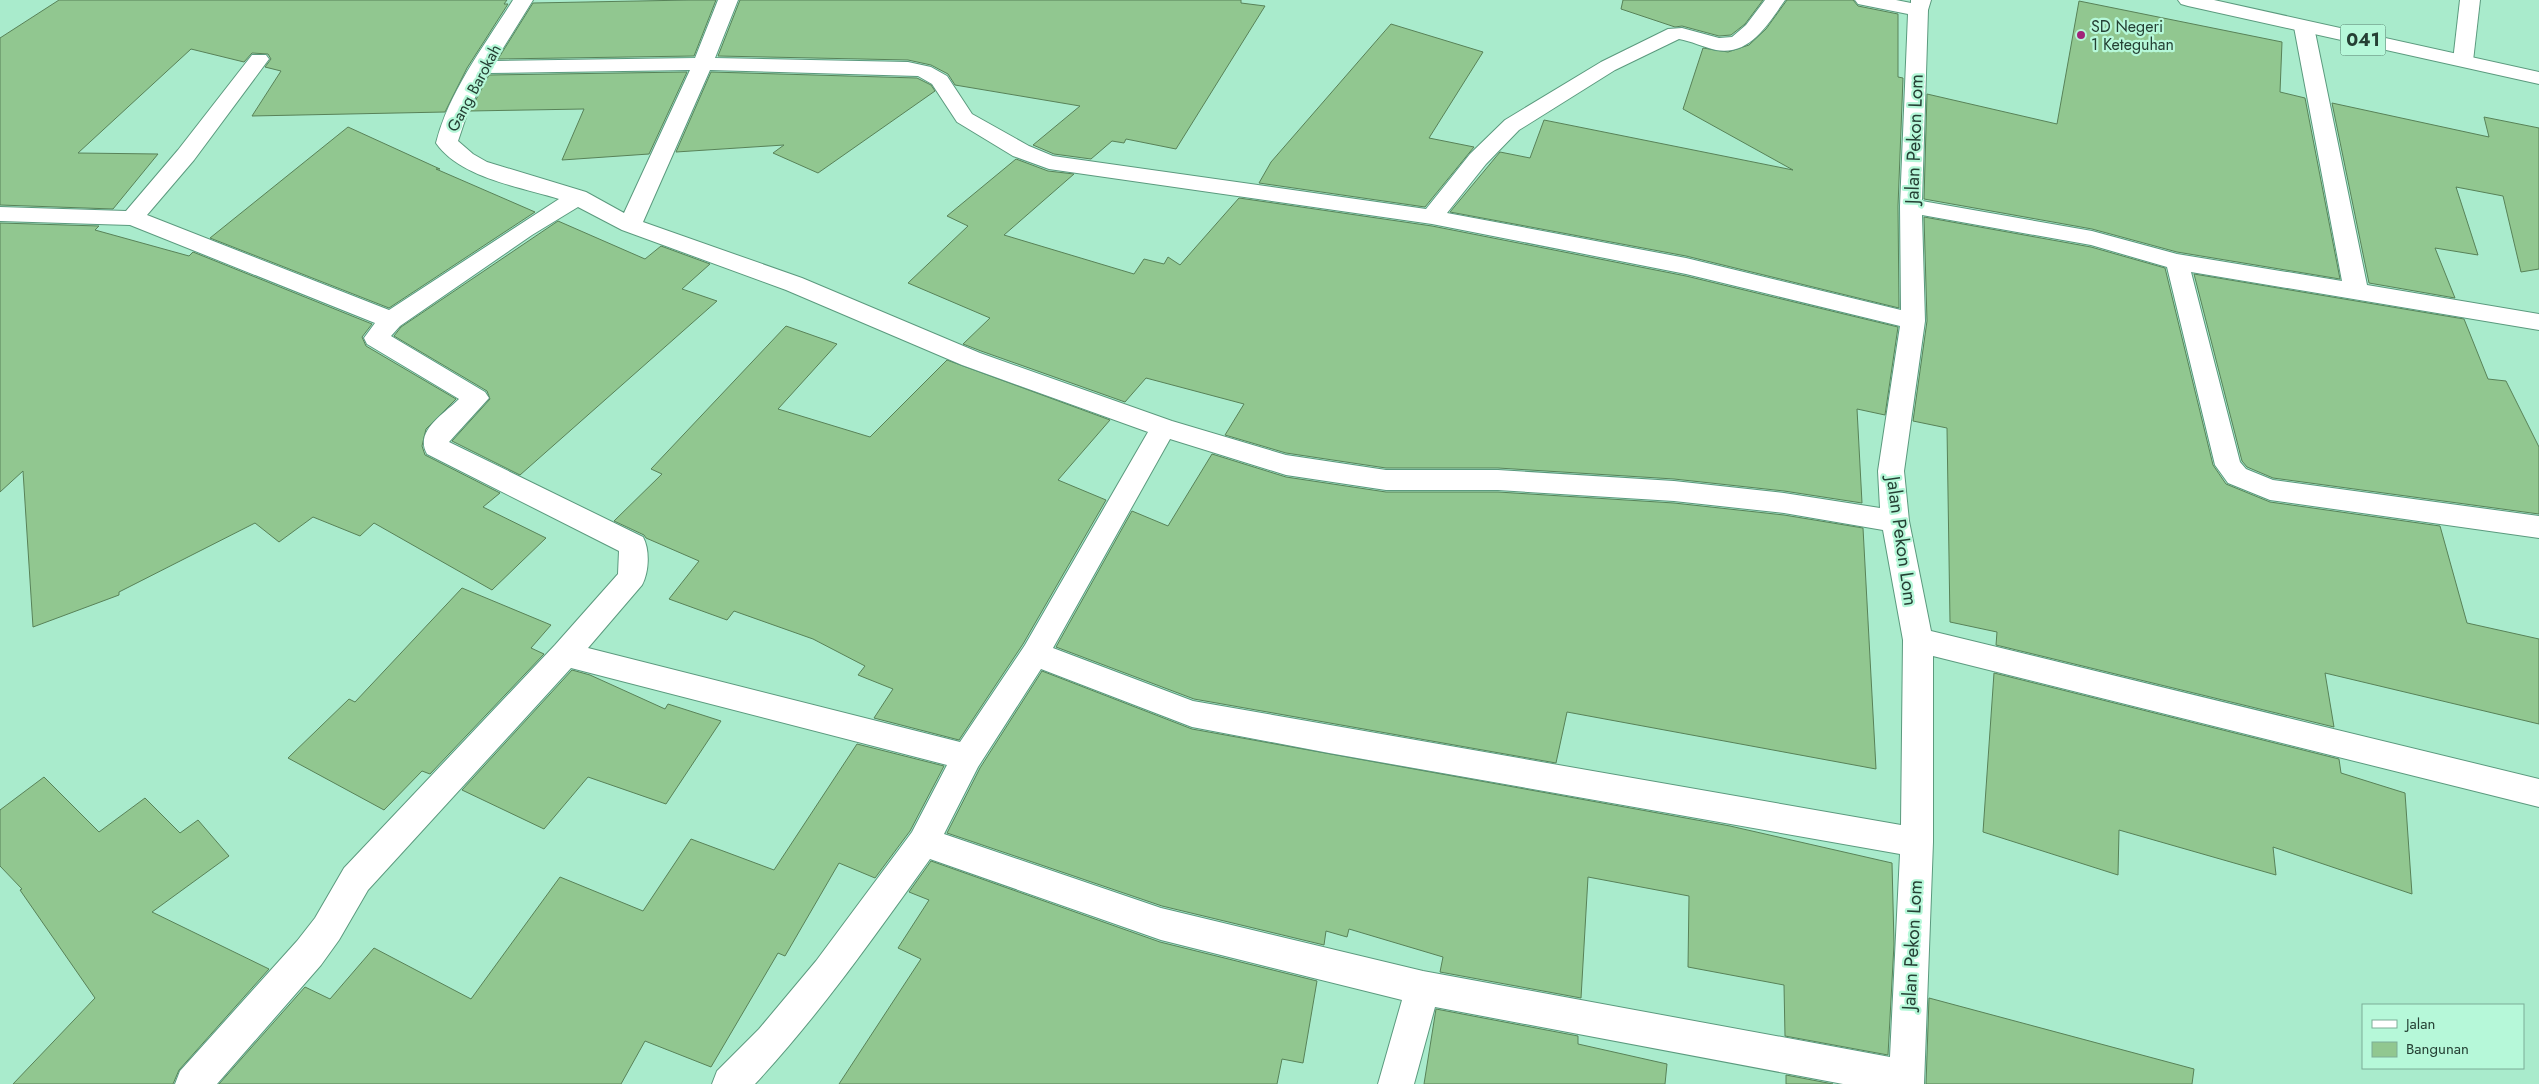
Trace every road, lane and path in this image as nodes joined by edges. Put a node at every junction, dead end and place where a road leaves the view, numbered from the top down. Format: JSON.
{"nodes":[{"id":1,"x":524,"y":0,"type":"edge"},
{"id":2,"x":728,"y":0,"type":"edge"},
{"id":3,"x":1774,"y":0,"type":"edge"},
{"id":4,"x":1865,"y":0,"type":"edge"},
{"id":5,"x":2188,"y":0,"type":"edge"},
{"id":6,"x":2470,"y":0,"type":"edge"},
{"id":7,"x":1920,"y":5,"type":"edge"},
{"id":8,"x":2304,"y":27,"type":"junction"},
{"id":9,"x":259,"y":59,"type":"dead end"},
{"id":10,"x":2463,"y":61,"type":"junction"},
{"id":11,"x":703,"y":64,"type":"junction"},
{"id":12,"x":482,"y":67,"type":"junction"},
{"id":13,"x":2539,"y":78,"type":"edge"},
{"id":14,"x":578,"y":197,"type":"junction"},
{"id":15,"x":1911,"y":206,"type":"junction"},
{"id":16,"x":0,"y":214,"type":"edge"},
{"id":17,"x":1432,"y":217,"type":"junction"},
{"id":18,"x":132,"y":218,"type":"junction"},
{"id":19,"x":630,"y":224,"type":"junction"},
{"id":20,"x":2177,"y":262,"type":"junction"},
{"id":21,"x":2356,"y":291,"type":"junction"},
{"id":22,"x":391,"y":320,"type":"junction"},
{"id":23,"x":1913,"y":321,"type":"junction"},
{"id":24,"x":2539,"y":322,"type":"edge"},
{"id":25,"x":1164,"y":428,"type":"junction"},
{"id":26,"x":1895,"y":522,"type":"junction"},
{"id":27,"x":2539,"y":527,"type":"edge"},
{"id":28,"x":1918,"y":640,"type":"junction"},
{"id":29,"x":565,"y":654,"type":"junction"},
{"id":30,"x":1035,"y":654,"type":"junction"},
{"id":31,"x":967,"y":757,"type":"junction"},
{"id":32,"x":2539,"y":793,"type":"edge"},
{"id":33,"x":923,"y":842,"type":"junction"},
{"id":34,"x":1917,"y":842,"type":"junction"},
{"id":35,"x":1423,"y":988,"type":"junction"},
{"id":36,"x":1906,"y":1081,"type":"edge"},
{"id":37,"x":193,"y":1084,"type":"edge"},
{"id":38,"x":730,"y":1084,"type":"edge"},
{"id":39,"x":1396,"y":1084,"type":"edge"}],
"edges":[{"from":1,"to":12,"type":"street","name":"Gang Barokah"},
{"from":2,"to":11,"type":"street"},
{"from":3,"to":17,"type":"street"},
{"from":4,"to":7,"type":"street"},
{"from":5,"to":8,"type":"street","number":"041"},
{"from":6,"to":10,"type":"street"},
{"from":7,"to":15,"type":"street","name":"Jalan Pekon Lom"},
{"from":8,"to":10,"type":"street","number":"041"},
{"from":8,"to":21,"type":"street"},
{"from":9,"to":18,"type":"street"},
{"from":10,"to":13,"type":"street","number":"041"},
{"from":11,"to":12,"type":"street"},
{"from":11,"to":17,"type":"street"},
{"from":11,"to":19,"type":"street"},
{"from":12,"to":14,"type":"street","name":"Gang Barokah"},
{"from":14,"to":19,"type":"street"},
{"from":14,"to":22,"type":"street"},
{"from":15,"to":20,"type":"street"},
{"from":15,"to":23,"type":"street","name":"Jalan Pekon Lom"},
{"from":16,"to":18,"type":"street"},
{"from":17,"to":23,"type":"street"},
{"from":18,"to":22,"type":"street"},
{"from":19,"to":25,"type":"street"},
{"from":20,"to":21,"type":"street"},
{"from":20,"to":27,"type":"street"},
{"from":21,"to":24,"type":"street"},
{"from":22,"to":29,"type":"street"},
{"from":23,"to":26,"type":"street","name":"Jalan Pekon Lom"},
{"from":25,"to":26,"type":"street"},
{"from":25,"to":30,"type":"street"},
{"from":26,"to":28,"type":"street","name":"Jalan Pekon Lom"},
{"from":28,"to":32,"type":"street"},
{"from":28,"to":34,"type":"street","name":"Jalan Pekon Lom"},
{"from":29,"to":31,"type":"street"},
{"from":29,"to":37,"type":"street"},
{"from":30,"to":31,"type":"street"},
{"from":30,"to":34,"type":"street"},
{"from":31,"to":33,"type":"street"},
{"from":33,"to":35,"type":"street"},
{"from":33,"to":38,"type":"street"},
{"from":34,"to":36,"type":"street","name":"Jalan Pekon Lom"},
{"from":35,"to":36,"type":"street"},
{"from":35,"to":39,"type":"street"}]}
